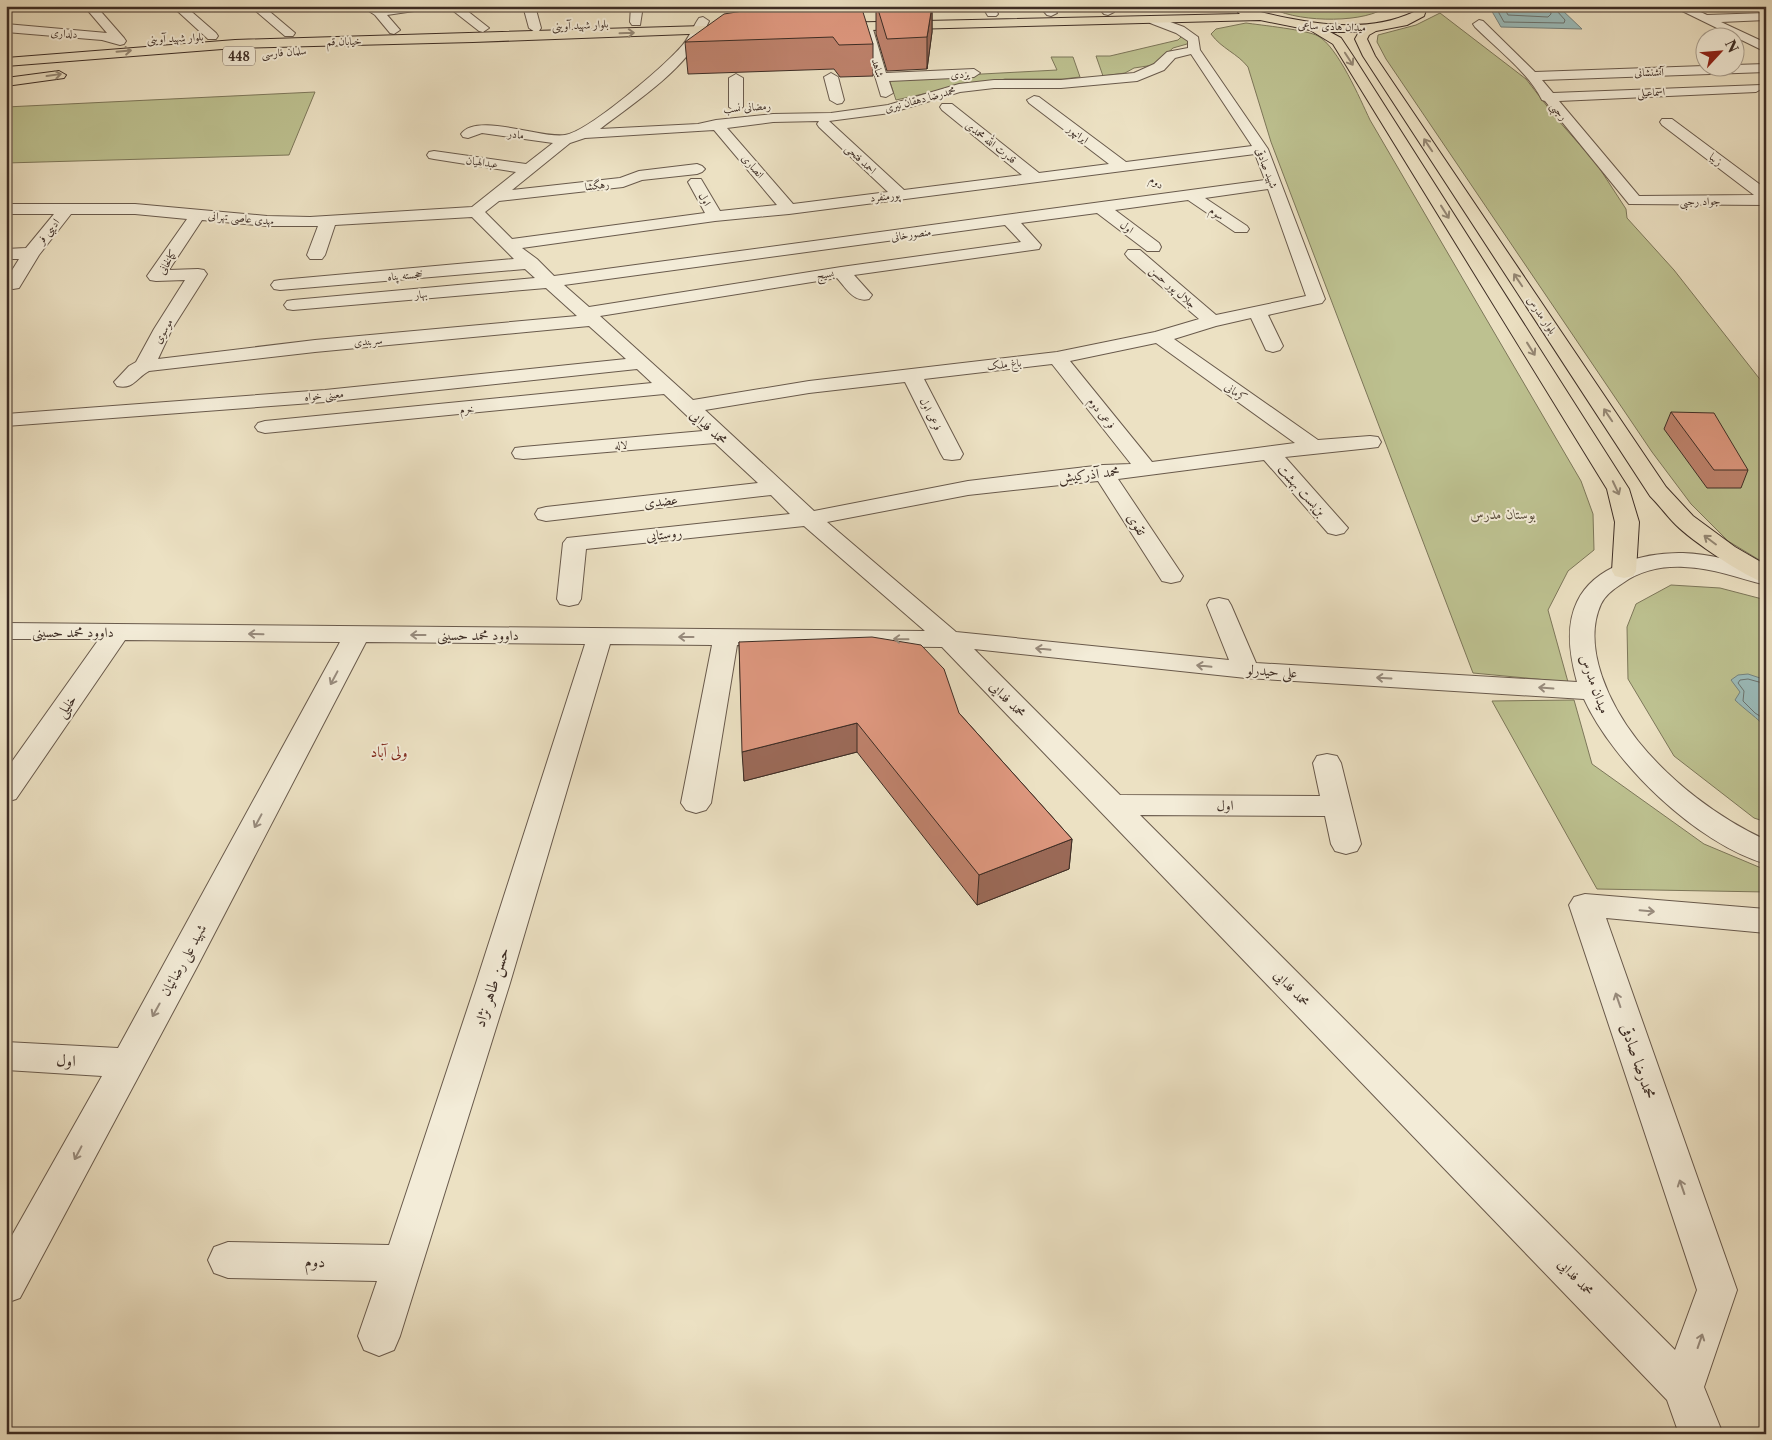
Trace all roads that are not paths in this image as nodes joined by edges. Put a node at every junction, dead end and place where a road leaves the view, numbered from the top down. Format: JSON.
{"nodes":[{"id":1,"x":90,"y":6,"type":"edge"},
{"id":2,"x":178,"y":6,"type":"edge"},
{"id":3,"x":256,"y":6,"type":"edge"},
{"id":4,"x":367,"y":6,"type":"edge"},
{"id":5,"x":454,"y":6,"type":"edge"},
{"id":6,"x":529,"y":6,"type":"edge"},
{"id":7,"x":544,"y":6,"type":"edge"},
{"id":8,"x":637,"y":6,"type":"edge"},
{"id":9,"x":761,"y":6,"type":"edge"},
{"id":10,"x":1214,"y":6,"type":"edge"},
{"id":11,"x":1237,"y":6,"type":"edge"},
{"id":12,"x":1462,"y":6,"type":"edge"},
{"id":13,"x":1678,"y":6,"type":"edge"},
{"id":14,"x":1421,"y":7,"type":"edge"},
{"id":15,"x":414,"y":8,"type":"dead end"},
{"id":16,"x":1105,"y":9,"type":"edge"},
{"id":17,"x":990,"y":10,"type":"edge"},
{"id":18,"x":1048,"y":10,"type":"edge"},
{"id":19,"x":379,"y":13,"type":"junction"},
{"id":20,"x":1766,"y":16,"type":"edge"},
{"id":21,"x":1259,"y":17,"type":"junction"},
{"id":22,"x":761,"y":19,"type":"edge"},
{"id":23,"x":1703,"y":19,"type":"junction"},
{"id":24,"x":1154,"y":20,"type":"junction"},
{"id":25,"x":636,"y":22,"type":"junction"},
{"id":26,"x":1479,"y":24,"type":"dead end"},
{"id":27,"x":702,"y":25,"type":"junction"},
{"id":28,"x":866,"y":26,"type":"junction"},
{"id":29,"x":1314,"y":27,"type":"junction"},
{"id":30,"x":1374,"y":27,"type":"junction"},
{"id":31,"x":6,"y":28,"type":"edge"},
{"id":32,"x":483,"y":28,"type":"junction"},
{"id":33,"x":535,"y":28,"type":"junction"},
{"id":34,"x":747,"y":28,"type":"junction"},
{"id":35,"x":394,"y":30,"type":"junction"},
{"id":36,"x":288,"y":33,"type":"junction"},
{"id":37,"x":212,"y":36,"type":"junction"},
{"id":38,"x":473,"y":38,"type":"junction"},
{"id":39,"x":120,"y":41,"type":"junction"},
{"id":40,"x":1766,"y":48,"type":"edge"},
{"id":41,"x":1194,"y":50,"type":"junction"},
{"id":42,"x":6,"y":53,"type":"edge"},
{"id":43,"x":680,"y":57,"type":"junction"},
{"id":44,"x":183,"y":60,"type":"dead end"},
{"id":45,"x":6,"y":62,"type":"edge"},
{"id":46,"x":1766,"y":68,"type":"edge"},
{"id":47,"x":1744,"y":69,"type":"edge"},
{"id":48,"x":1029,"y":71,"type":"dead end"},
{"id":49,"x":1694,"y":71,"type":"edge"},
{"id":50,"x":73,"y":73,"type":"dead end"},
{"id":51,"x":1532,"y":76,"type":"junction"},
{"id":52,"x":831,"y":77,"type":"edge"},
{"id":53,"x":881,"y":77,"type":"junction"},
{"id":54,"x":736,"y":78,"type":"edge"},
{"id":55,"x":1736,"y":78,"type":"edge"},
{"id":56,"x":6,"y":82,"type":"edge"},
{"id":57,"x":1761,"y":91,"type":"edge"},
{"id":58,"x":1547,"y":97,"type":"junction"},
{"id":59,"x":870,"y":98,"type":"dead end"},
{"id":60,"x":853,"y":99,"type":"dead end"},
{"id":61,"x":1034,"y":100,"type":"dead end"},
{"id":62,"x":888,"y":103,"type":"junction"},
{"id":63,"x":790,"y":104,"type":"dead end"},
{"id":64,"x":736,"y":107,"type":"junction"},
{"id":65,"x":946,"y":107,"type":"dead end"},
{"id":66,"x":720,"y":108,"type":"dead end"},
{"id":67,"x":636,"y":114,"type":"dead end"},
{"id":68,"x":608,"y":116,"type":"junction"},
{"id":69,"x":1667,"y":122,"type":"dead end"},
{"id":70,"x":716,"y":124,"type":"junction"},
{"id":71,"x":824,"y":124,"type":"dead end"},
{"id":72,"x":468,"y":134,"type":"dead end"},
{"id":73,"x":584,"y":134,"type":"junction"},
{"id":74,"x":565,"y":140,"type":"junction"},
{"id":75,"x":1262,"y":149,"type":"junction"},
{"id":76,"x":434,"y":155,"type":"dead end"},
{"id":77,"x":1129,"y":166,"type":"junction"},
{"id":78,"x":529,"y":169,"type":"junction"},
{"id":79,"x":696,"y":175,"type":"joint"},
{"id":80,"x":1036,"y":178,"type":"junction"},
{"id":81,"x":1273,"y":184,"type":"junction"},
{"id":82,"x":899,"y":194,"type":"junction"},
{"id":83,"x":495,"y":197,"type":"junction"},
{"id":84,"x":1186,"y":197,"type":"junction"},
{"id":85,"x":1766,"y":198,"type":"edge"},
{"id":86,"x":1635,"y":202,"type":"joint"},
{"id":87,"x":66,"y":208,"type":"junction"},
{"id":88,"x":1100,"y":208,"type":"junction"},
{"id":89,"x":6,"y":209,"type":"edge"},
{"id":90,"x":789,"y":209,"type":"junction"},
{"id":91,"x":476,"y":212,"type":"junction"},
{"id":92,"x":198,"y":214,"type":"junction"},
{"id":93,"x":715,"y":216,"type":"junction"},
{"id":94,"x":328,"y":221,"type":"junction"},
{"id":95,"x":1010,"y":221,"type":"junction"},
{"id":96,"x":1241,"y":229,"type":"dead end"},
{"id":97,"x":508,"y":245,"type":"junction"},
{"id":98,"x":1153,"y":247,"type":"dead end"},
{"id":99,"x":31,"y":253,"type":"junction"},
{"id":100,"x":6,"y":254,"type":"edge"},
{"id":101,"x":1134,"y":254,"type":"dead end"},
{"id":102,"x":316,"y":255,"type":"dead end"},
{"id":103,"x":531,"y":264,"type":"junction"},
{"id":104,"x":842,"y":272,"type":"junction"},
{"id":105,"x":198,"y":274,"type":"joint"},
{"id":106,"x":549,"y":282,"type":"junction"},
{"id":107,"x":13,"y":284,"type":"dead end"},
{"id":108,"x":280,"y":285,"type":"dead end"},
{"id":109,"x":864,"y":294,"type":"dead end"},
{"id":110,"x":1316,"y":299,"type":"joint"},
{"id":111,"x":293,"y":305,"type":"dead end"},
{"id":112,"x":1257,"y":311,"type":"junction"},
{"id":113,"x":588,"y":316,"type":"junction"},
{"id":114,"x":1212,"y":321,"type":"junction"},
{"id":115,"x":1159,"y":337,"type":"junction"},
{"id":116,"x":1273,"y":346,"type":"dead end"},
{"id":117,"x":1058,"y":358,"type":"junction"},
{"id":118,"x":642,"y":363,"type":"junction"},
{"id":119,"x":144,"y":366,"type":"junction"},
{"id":120,"x":911,"y":374,"type":"junction"},
{"id":121,"x":124,"y":382,"type":"dead end"},
{"id":122,"x":668,"y":388,"type":"junction"},
{"id":123,"x":687,"y":407,"type":"junction"},
{"id":124,"x":6,"y":420,"type":"edge"},
{"id":125,"x":265,"y":427,"type":"dead end"},
{"id":126,"x":720,"y":436,"type":"junction"},
{"id":127,"x":1370,"y":442,"type":"dead end"},
{"id":128,"x":1314,"y":447,"type":"junction"},
{"id":129,"x":1269,"y":452,"type":"junction"},
{"id":130,"x":523,"y":453,"type":"dead end"},
{"id":131,"x":952,"y":454,"type":"dead end"},
{"id":132,"x":1146,"y":469,"type":"junction"},
{"id":133,"x":1103,"y":472,"type":"junction"},
{"id":134,"x":776,"y":488,"type":"junction"},
{"id":135,"x":546,"y":514,"type":"dead end"},
{"id":136,"x":810,"y":519,"type":"junction"},
{"id":137,"x":1336,"y":528,"type":"dead end"},
{"id":138,"x":1624,"y":571,"type":"junction"},
{"id":139,"x":1171,"y":576,"type":"dead end"},
{"id":140,"x":1766,"y":577,"type":"edge"},
{"id":141,"x":568,"y":599,"type":"dead end"},
{"id":142,"x":1219,"y":604,"type":"dead end"},
{"id":143,"x":6,"y":631,"type":"edge"},
{"id":144,"x":118,"y":632,"type":"junction"},
{"id":145,"x":357,"y":634,"type":"junction"},
{"id":146,"x":600,"y":636,"type":"junction"},
{"id":147,"x":726,"y":637,"type":"junction"},
{"id":148,"x":950,"y":639,"type":"junction"},
{"id":149,"x":1246,"y":670,"type":"junction"},
{"id":150,"x":1595,"y":691,"type":"junction"},
{"id":151,"x":1327,"y":763,"type":"dead end"},
{"id":152,"x":9,"y":784,"type":"edge"},
{"id":153,"x":696,"y":803,"type":"dead end"},
{"id":154,"x":1112,"y":804,"type":"junction"},
{"id":155,"x":1337,"y":806,"type":"junction"},
{"id":156,"x":1346,"y":844,"type":"dead end"},
{"id":157,"x":1766,"y":853,"type":"edge"},
{"id":158,"x":1766,"y":921,"type":"edge"},
{"id":159,"x":6,"y":1056,"type":"edge"},
{"id":160,"x":126,"y":1063,"type":"junction"},
{"id":161,"x":228,"y":1260,"type":"dead end"},
{"id":162,"x":403,"y":1263,"type":"junction"},
{"id":163,"x":6,"y":1285,"type":"edge"},
{"id":164,"x":379,"y":1336,"type":"dead end"},
{"id":165,"x":1684,"y":1387,"type":"junction"},
{"id":166,"x":1702,"y":1434,"type":"edge"}],
"edges":[{"from":1,"to":39,"type":"street"},
{"from":2,"to":37,"type":"street"},
{"from":3,"to":36,"type":"street"},
{"from":4,"to":19,"type":"street"},
{"from":5,"to":32,"type":"street"},
{"from":6,"to":7,"type":"street"},
{"from":6,"to":33,"type":"street"},
{"from":8,"to":25,"type":"street"},
{"from":9,"to":34,"type":"street"},
{"from":10,"to":16,"type":"main road"},
{"from":11,"to":21,"type":"main road","name":"میدان هادی ساعی"},
{"from":12,"to":14,"type":"main road"},
{"from":13,"to":23,"type":"street"},
{"from":14,"to":30,"type":"main road","name":"میدان هادی ساعی"},
{"from":15,"to":19,"type":"street"},
{"from":16,"to":18,"type":"main road"},
{"from":17,"to":18,"type":"main road"},
{"from":17,"to":28,"type":"main road"},
{"from":19,"to":35,"type":"street"},
{"from":20,"to":23,"type":"street"},
{"from":21,"to":24,"type":"main road"},
{"from":21,"to":29,"type":"main road","name":"میدان هادی ساعی"},
{"from":22,"to":34,"type":"main road","name":"بلوار شهید آوینی"},
{"from":23,"to":40,"type":"street"},
{"from":24,"to":28,"type":"main road"},
{"from":24,"to":41,"type":"street"},
{"from":25,"to":27,"type":"main road","name":"بلوار شهید آوینی"},
{"from":25,"to":33,"type":"main road","name":"بلوار شهید آوینی"},
{"from":26,"to":51,"type":"street","name":"رجبی"},
{"from":27,"to":34,"type":"main road","name":"بلوار شهید آوینی"},
{"from":38,"to":27,"type":"main road","name":"بلوار شهید آوینی","one_way":true},
{"from":27,"to":43,"type":"street"},
{"from":28,"to":53,"type":"street","name":"شاهد"},
{"from":29,"to":30,"type":"main road","name":"میدان هادی ساعی"},
{"from":29,"to":138,"type":"main road","name":"بلوار مدرس","one_way":true},
{"from":140,"to":30,"type":"main road","name":"بلوار مدرس","one_way":true},
{"from":31,"to":39,"type":"street","name":"دلداری"},
{"from":32,"to":33,"type":"main road","name":"بلوار شهید آوینی"},
{"from":32,"to":35,"type":"main road","name":"بلوار شهید آوینی"},
{"from":34,"to":43,"type":"street"},
{"from":35,"to":36,"type":"main road","name":"بلوار شهید آوینی"},
{"from":36,"to":37,"type":"main road","name":"بلوار شهید آوینی"},
{"from":37,"to":39,"type":"main road","name":"بلوار شهید آوینی"},
{"from":38,"to":44,"type":"main road","name":"سلمان فارسی","number":"448"},
{"from":45,"to":38,"type":"main road","name":"خیابان قم","one_way":true},
{"from":39,"to":42,"type":"main road","name":"بلوار شهید آوینی"},
{"from":41,"to":62,"type":"street","name":"محمدرضا دهقان نیری"},
{"from":41,"to":75,"type":"street","name":"شهید صادقی"},
{"from":43,"to":68,"type":"street"},
{"from":46,"to":47,"type":"street","name":"آتشنشانی"},
{"from":48,"to":53,"type":"street","name":"یزدی"},
{"from":49,"to":51,"type":"street","name":"آتشنشانی"},
{"from":56,"to":50,"type":"main road","one_way":true},
{"from":51,"to":58,"type":"street","name":"رجبی"},
{"from":52,"to":60,"type":"street"},
{"from":53,"to":62,"type":"street","name":"شاهد"},
{"from":54,"to":64,"type":"street"},
{"from":55,"to":57,"type":"street"},
{"from":57,"to":58,"type":"street","name":"اسماعیلی"},
{"from":58,"to":86,"type":"street","name":"رجبی"},
{"from":59,"to":62,"type":"street"},
{"from":61,"to":77,"type":"street","name":"ایرانپور"},
{"from":62,"to":70,"type":"street","name":"محمدرضا دهقان نیری"},
{"from":63,"to":64,"type":"street","name":"رمضانی نسب"},
{"from":64,"to":66,"type":"street","name":"رمضانی نسب"},
{"from":65,"to":80,"type":"street","name":"قدرت الله محمدی"},
{"from":67,"to":68,"type":"street"},
{"from":68,"to":73,"type":"street"},
{"from":69,"to":85,"type":"street","name":"زیبا"},
{"from":70,"to":73,"type":"street","name":"محمدرضا دهقان نیری"},
{"from":70,"to":90,"type":"street","name":"انصاری"},
{"from":71,"to":82,"type":"street","name":"احمد فتحی"},
{"from":72,"to":74,"type":"street","name":"مادر"},
{"from":73,"to":74,"type":"street"},
{"from":74,"to":78,"type":"street"},
{"from":75,"to":77,"type":"street","name":"پورمنفرد"},
{"from":75,"to":81,"type":"street","name":"شهید صادقی"},
{"from":76,"to":78,"type":"street","name":"عبدالهیان"},
{"from":77,"to":80,"type":"street","name":"پورمنفرد"},
{"from":77,"to":84,"type":"street","name":"دوم"},
{"from":78,"to":83,"type":"street"},
{"from":79,"to":83,"type":"street","name":"رهگشا"},
{"from":79,"to":93,"type":"street","name":"اول"},
{"from":80,"to":82,"type":"street","name":"پورمنفرد"},
{"from":81,"to":84,"type":"street","name":"منصورخانی"},
{"from":81,"to":110,"type":"street","name":"شهید صادقی"},
{"from":82,"to":90,"type":"street","name":"پورمنفرد"},
{"from":83,"to":91,"type":"street"},
{"from":84,"to":88,"type":"street","name":"منصورخانی"},
{"from":84,"to":96,"type":"street","name":"سوم"},
{"from":85,"to":86,"type":"street","name":"جواد رجبی"},
{"from":87,"to":89,"type":"street","name":"مهدی عاصی تهرانی"},
{"from":87,"to":92,"type":"street","name":"مهدی عاصی تهرانی"},
{"from":87,"to":99,"type":"street","name":"ادیبی فر"},
{"from":88,"to":95,"type":"street","name":"منصورخانی"},
{"from":88,"to":98,"type":"street","name":"اول"},
{"from":90,"to":93,"type":"street","name":"پورمنفرد"},
{"from":91,"to":94,"type":"street","name":"مهدی عاصی تهرانی"},
{"from":91,"to":97,"type":"street","name":"محمد فدایی"},
{"from":92,"to":94,"type":"street","name":"مهدی عاصی تهرانی"},
{"from":92,"to":105,"type":"street","name":"کمالخانی"},
{"from":93,"to":97,"type":"street","name":"پورمنفرد"},
{"from":94,"to":102,"type":"street"},
{"from":95,"to":104,"type":"street","name":"بسیج"},
{"from":95,"to":106,"type":"street","name":"منصورخانی"},
{"from":97,"to":103,"type":"street","name":"محمد فدایی"},
{"from":99,"to":100,"type":"street","name":"ادیبی فر"},
{"from":99,"to":107,"type":"street","name":"ادیبی فر"},
{"from":101,"to":114,"type":"street","name":"جلال پور حسن"},
{"from":103,"to":106,"type":"street","name":"محمد فدایی"},
{"from":103,"to":108,"type":"street","name":"خجسته پناه"},
{"from":104,"to":109,"type":"street"},
{"from":104,"to":113,"type":"street","name":"بسیج"},
{"from":105,"to":119,"type":"street","name":"موسوی"},
{"from":106,"to":111,"type":"street","name":"بهار"},
{"from":106,"to":113,"type":"street","name":"محمد فدایی"},
{"from":110,"to":112,"type":"street","name":"باغ ملک"},
{"from":112,"to":114,"type":"street","name":"باغ ملک"},
{"from":112,"to":116,"type":"street"},
{"from":113,"to":118,"type":"street","name":"محمد فدایی"},
{"from":113,"to":119,"type":"street","name":"سربندی"},
{"from":114,"to":115,"type":"street","name":"باغ ملک"},
{"from":115,"to":117,"type":"street","name":"باغ ملک"},
{"from":115,"to":128,"type":"street","name":"کرمانی"},
{"from":117,"to":120,"type":"street","name":"باغ ملک"},
{"from":117,"to":132,"type":"street","name":"فرعی دوم"},
{"from":118,"to":122,"type":"street","name":"محمد فدایی"},
{"from":118,"to":124,"type":"street","name":"معینی خواه"},
{"from":119,"to":121,"type":"street","name":"موسوی"},
{"from":120,"to":123,"type":"street","name":"باغ ملک"},
{"from":120,"to":131,"type":"street","name":"فرعی اول"},
{"from":122,"to":123,"type":"street","name":"محمد فدایی"},
{"from":122,"to":125,"type":"street","name":"خرم"},
{"from":123,"to":126,"type":"street","name":"محمد فدایی"},
{"from":126,"to":130,"type":"street","name":"لاله"},
{"from":126,"to":134,"type":"street","name":"محمد فدایی"},
{"from":127,"to":128,"type":"street","name":"محمد آذرکیش"},
{"from":128,"to":129,"type":"street","name":"محمد آذرکیش"},
{"from":129,"to":132,"type":"street","name":"محمد آذرکیش"},
{"from":129,"to":137,"type":"street","name":"بن‌بست بهشت"},
{"from":132,"to":133,"type":"street","name":"محمد آذرکیش"},
{"from":133,"to":136,"type":"street","name":"محمد آذرکیش"},
{"from":133,"to":139,"type":"street","name":"تقوی"},
{"from":134,"to":135,"type":"street","name":"عضدی"},
{"from":134,"to":136,"type":"street","name":"محمد فدایی"},
{"from":136,"to":141,"type":"street","name":"روستایی"},
{"from":136,"to":148,"type":"street","name":"محمد فدایی"},
{"from":138,"to":140,"type":"street","name":"میدان مدرس"},
{"from":138,"to":150,"type":"street","name":"میدان مدرس"},
{"from":142,"to":149,"type":"street"},
{"from":143,"to":144,"type":"street","name":"داوود محمد حسینی"},
{"from":145,"to":144,"type":"street","name":"داوود محمد حسینی","one_way":true},
{"from":144,"to":152,"type":"street","name":"خلیلی"},
{"from":146,"to":145,"type":"street","name":"داوود محمد حسینی","one_way":true},
{"from":145,"to":160,"type":"street","name":"شهید علی رضائیان","one_way":true},
{"from":147,"to":146,"type":"street","name":"داوود محمد حسینی","one_way":true},
{"from":146,"to":162,"type":"street","name":"حسن طاهر نژاد"},
{"from":148,"to":147,"type":"street","name":"داوود محمد حسینی","one_way":true},
{"from":147,"to":153,"type":"street"},
{"from":149,"to":148,"type":"street","name":"علی حیدرلو","one_way":true},
{"from":148,"to":154,"type":"street","name":"محمد فدایی"},
{"from":150,"to":149,"type":"street","name":"علی حیدرلو","one_way":true},
{"from":150,"to":157,"type":"street","name":"میدان مدرس"},
{"from":151,"to":155,"type":"street"},
{"from":154,"to":155,"type":"street","name":"اول"},
{"from":154,"to":165,"type":"street","name":"محمد فدایی"},
{"from":155,"to":156,"type":"street"},
{"from":165,"to":158,"type":"street","name":"محمدرضا صادقی","one_way":true},
{"from":159,"to":160,"type":"street","name":"اول"},
{"from":160,"to":163,"type":"street","name":"شهید علی رضائیان","one_way":true},
{"from":161,"to":162,"type":"street","name":"دوم"},
{"from":162,"to":164,"type":"street","name":"حسن طاهر نژاد"},
{"from":165,"to":166,"type":"street","name":"محمد فدایی"}]}
